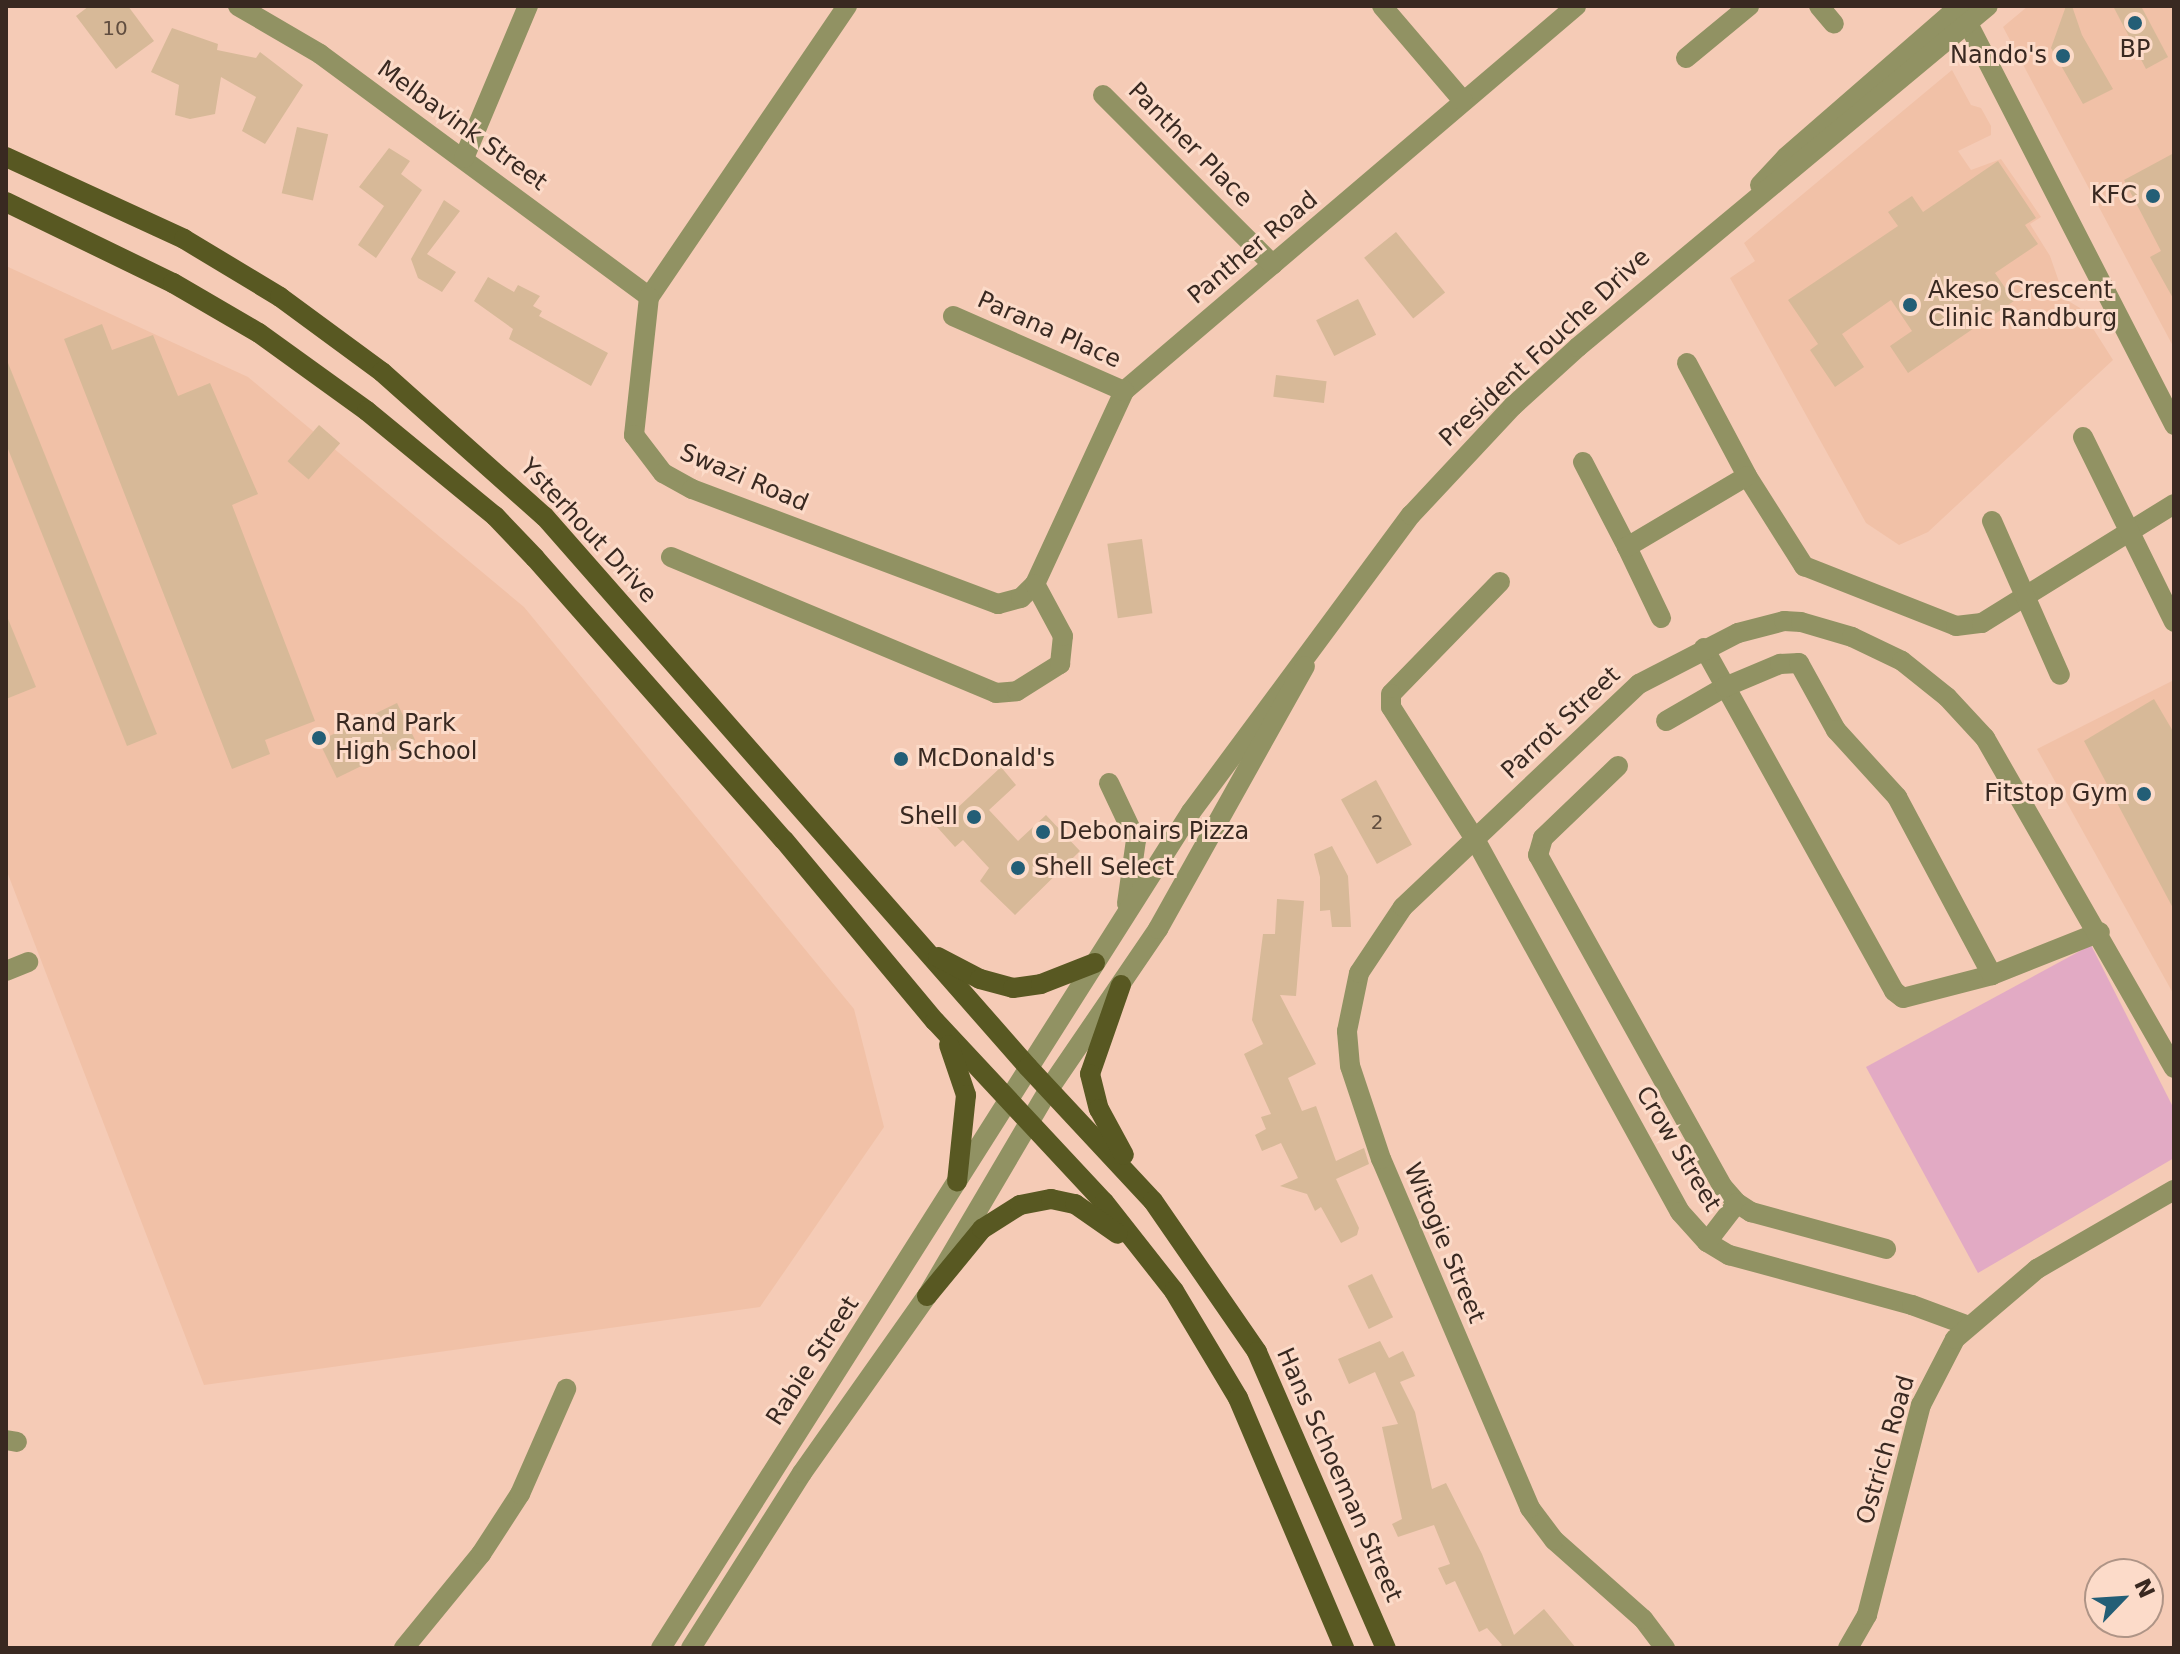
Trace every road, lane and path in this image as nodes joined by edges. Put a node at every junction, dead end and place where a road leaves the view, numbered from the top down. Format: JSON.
{"nodes":[{"id":1,"x":238,"y":6,"type":"edge"},
{"id":2,"x":528,"y":6,"type":"edge"},
{"id":3,"x":847,"y":6,"type":"edge"},
{"id":4,"x":1382,"y":6,"type":"edge"},
{"id":5,"x":1576,"y":6,"type":"edge"},
{"id":6,"x":1749,"y":6,"type":"edge"},
{"id":7,"x":1819,"y":6,"type":"edge"},
{"id":8,"x":1988,"y":6,"type":"edge"},
{"id":9,"x":1961,"y":10,"type":"edge"},
{"id":10,"x":1834,"y":24,"type":"dead end"},
{"id":11,"x":1686,"y":58,"type":"dead end"},
{"id":12,"x":1103,"y":95,"type":"dead end"},
{"id":13,"x":1463,"y":101,"type":"junction"},
{"id":14,"x":6,"y":157,"type":"edge"},
{"id":15,"x":464,"y":158,"type":"junction"},
{"id":16,"x":6,"y":202,"type":"edge"},
{"id":17,"x":1273,"y":265,"type":"junction"},
{"id":18,"x":649,"y":297,"type":"junction"},
{"id":19,"x":953,"y":316,"type":"dead end"},
{"id":20,"x":1687,"y":363,"type":"dead end"},
{"id":21,"x":1124,"y":391,"type":"junction"},
{"id":22,"x":2174,"y":425,"type":"edge"},
{"id":23,"x":2083,"y":437,"type":"dead end"},
{"id":24,"x":1583,"y":462,"type":"dead end"},
{"id":25,"x":1747,"y":476,"type":"junction"},
{"id":26,"x":2174,"y":504,"type":"edge"},
{"id":27,"x":1992,"y":521,"type":"dead end"},
{"id":28,"x":2131,"y":531,"type":"junction"},
{"id":29,"x":1627,"y":547,"type":"junction"},
{"id":30,"x":671,"y":557,"type":"dead end"},
{"id":31,"x":1500,"y":582,"type":"dead end"},
{"id":32,"x":1035,"y":584,"type":"junction"},
{"id":33,"x":2025,"y":598,"type":"junction"},
{"id":34,"x":1661,"y":618,"type":"dead end"},
{"id":35,"x":2174,"y":622,"type":"edge"},
{"id":36,"x":1316,"y":640,"type":"junction"},
{"id":37,"x":1704,"y":648,"type":"junction"},
{"id":38,"x":2060,"y":675,"type":"dead end"},
{"id":39,"x":1725,"y":687,"type":"junction"},
{"id":40,"x":1666,"y":721,"type":"dead end"},
{"id":41,"x":1618,"y":766,"type":"dead end"},
{"id":42,"x":1109,"y":783,"type":"dead end"},
{"id":43,"x":1476,"y":841,"type":"junction"},
{"id":44,"x":1123,"y":923,"type":"junction"},
{"id":45,"x":2100,"y":932,"type":"junction"},
{"id":46,"x":927,"y":952,"type":"junction"},
{"id":47,"x":28,"y":962,"type":"dead end"},
{"id":48,"x":1095,"y":963,"type":"junction"},
{"id":49,"x":6,"y":971,"type":"edge"},
{"id":50,"x":1992,"y":975,"type":"junction"},
{"id":51,"x":1121,"y":985,"type":"junction"},
{"id":52,"x":935,"y":1021,"type":"junction"},
{"id":53,"x":1028,"y":1067,"type":"junction"},
{"id":54,"x":2174,"y":1068,"type":"edge"},
{"id":55,"x":1049,"y":1089,"type":"junction"},
{"id":56,"x":1008,"y":1101,"type":"junction"},
{"id":57,"x":1030,"y":1123,"type":"junction"},
{"id":58,"x":957,"y":1182,"type":"junction"},
{"id":59,"x":2174,"y":1190,"type":"edge"},
{"id":60,"x":1153,"y":1201,"type":"junction"},
{"id":61,"x":1737,"y":1203,"type":"junction"},
{"id":62,"x":1707,"y":1242,"type":"junction"},
{"id":63,"x":1886,"y":1249,"type":"dead end"},
{"id":64,"x":1174,"y":1291,"type":"junction"},
{"id":65,"x":927,"y":1296,"type":"junction"},
{"id":66,"x":1966,"y":1325,"type":"junction"},
{"id":67,"x":566,"y":1389,"type":"dead end"},
{"id":68,"x":404,"y":1648,"type":"edge"},
{"id":69,"x":661,"y":1648,"type":"edge"},
{"id":70,"x":691,"y":1648,"type":"edge"},
{"id":71,"x":1344,"y":1648,"type":"edge"},
{"id":72,"x":1386,"y":1648,"type":"edge"},
{"id":73,"x":1665,"y":1648,"type":"edge"},
{"id":74,"x":1848,"y":1648,"type":"edge"}],
"edges":[{"from":1,"to":15,"type":"street","name":"Melbavink Street"},
{"from":2,"to":15,"type":"street"},
{"from":3,"to":18,"type":"street","name":"Swazi Road"},
{"from":4,"to":13,"type":"street"},
{"from":5,"to":13,"type":"street","name":"Panther Road"},
{"from":6,"to":11,"type":"street"},
{"from":7,"to":10,"type":"street"},
{"from":8,"to":9,"type":"street","name":"President Fouche Drive"},
{"from":9,"to":22,"type":"street"},
{"from":9,"to":36,"type":"street","name":"President Fouche Drive"},
{"from":12,"to":17,"type":"street","name":"Panther Place"},
{"from":13,"to":17,"type":"street","name":"Panther Road"},
{"from":14,"to":46,"type":"main road","name":"Ysterhout Drive"},
{"from":15,"to":18,"type":"street","name":"Melbavink Street"},
{"from":16,"to":52,"type":"main road"},
{"from":17,"to":21,"type":"street","name":"Panther Road"},
{"from":18,"to":32,"type":"street","name":"Swazi Road"},
{"from":19,"to":21,"type":"street","name":"Parana Place"},
{"from":20,"to":25,"type":"street"},
{"from":21,"to":32,"type":"street","name":"Panther Road"},
{"from":23,"to":28,"type":"street"},
{"from":24,"to":29,"type":"street"},
{"from":25,"to":29,"type":"street"},
{"from":25,"to":33,"type":"street"},
{"from":26,"to":28,"type":"street"},
{"from":27,"to":33,"type":"street"},
{"from":28,"to":33,"type":"street"},
{"from":28,"to":35,"type":"street"},
{"from":29,"to":34,"type":"street"},
{"from":30,"to":32,"type":"street"},
{"from":31,"to":43,"type":"street","name":"Crow Street"},
{"from":33,"to":38,"type":"street"},
{"from":36,"to":44,"type":"street","name":"President Fouche Drive"},
{"from":36,"to":51,"type":"street","name":"President Fouche Drive"},
{"from":37,"to":39,"type":"street"},
{"from":37,"to":43,"type":"street","name":"Parrot Street"},
{"from":37,"to":45,"type":"street","name":"Parrot Street"},
{"from":39,"to":40,"type":"street"},
{"from":39,"to":50,"type":"street"},
{"from":39,"to":50,"type":"street"},
{"from":41,"to":61,"type":"street"},
{"from":42,"to":44,"type":"street"},
{"from":43,"to":62,"type":"street","name":"Crow Street"},
{"from":43,"to":73,"type":"street","name":"Witogie Street"},
{"from":44,"to":48,"type":"street","name":"President Fouche Drive"},
{"from":45,"to":50,"type":"street"},
{"from":45,"to":54,"type":"street","name":"Parrot Street"},
{"from":46,"to":48,"type":"main road"},
{"from":46,"to":53,"type":"main road","name":"Ysterhout Drive"},
{"from":47,"to":49,"type":"street"},
{"from":48,"to":53,"type":"street","name":"President Fouche Drive"},
{"from":51,"to":55,"type":"street","name":"President Fouche Drive"},
{"from":51,"to":60,"type":"main road"},
{"from":52,"to":56,"type":"main road"},
{"from":52,"to":58,"type":"main road"},
{"from":53,"to":55,"type":"main road","name":"Hans Schoeman Street"},
{"from":53,"to":56,"type":"street","name":"President Fouche Drive"},
{"from":55,"to":57,"type":"street","name":"President Fouche Drive"},
{"from":55,"to":60,"type":"main road","name":"Hans Schoeman Street"},
{"from":56,"to":57,"type":"main road"},
{"from":56,"to":58,"type":"street","name":"Rabie Street"},
{"from":57,"to":64,"type":"main road"},
{"from":57,"to":65,"type":"street"},
{"from":58,"to":69,"type":"street","name":"Rabie Street"},
{"from":59,"to":66,"type":"street","name":"Ostrich Road"},
{"from":60,"to":72,"type":"main road","name":"Hans Schoeman Street"},
{"from":61,"to":62,"type":"street"},
{"from":61,"to":63,"type":"street"},
{"from":62,"to":66,"type":"street","name":"Crow Street"},
{"from":64,"to":65,"type":"main road"},
{"from":64,"to":71,"type":"main road"},
{"from":65,"to":70,"type":"street"},
{"from":66,"to":74,"type":"street","name":"Ostrich Road"},
{"from":67,"to":68,"type":"street"}]}
